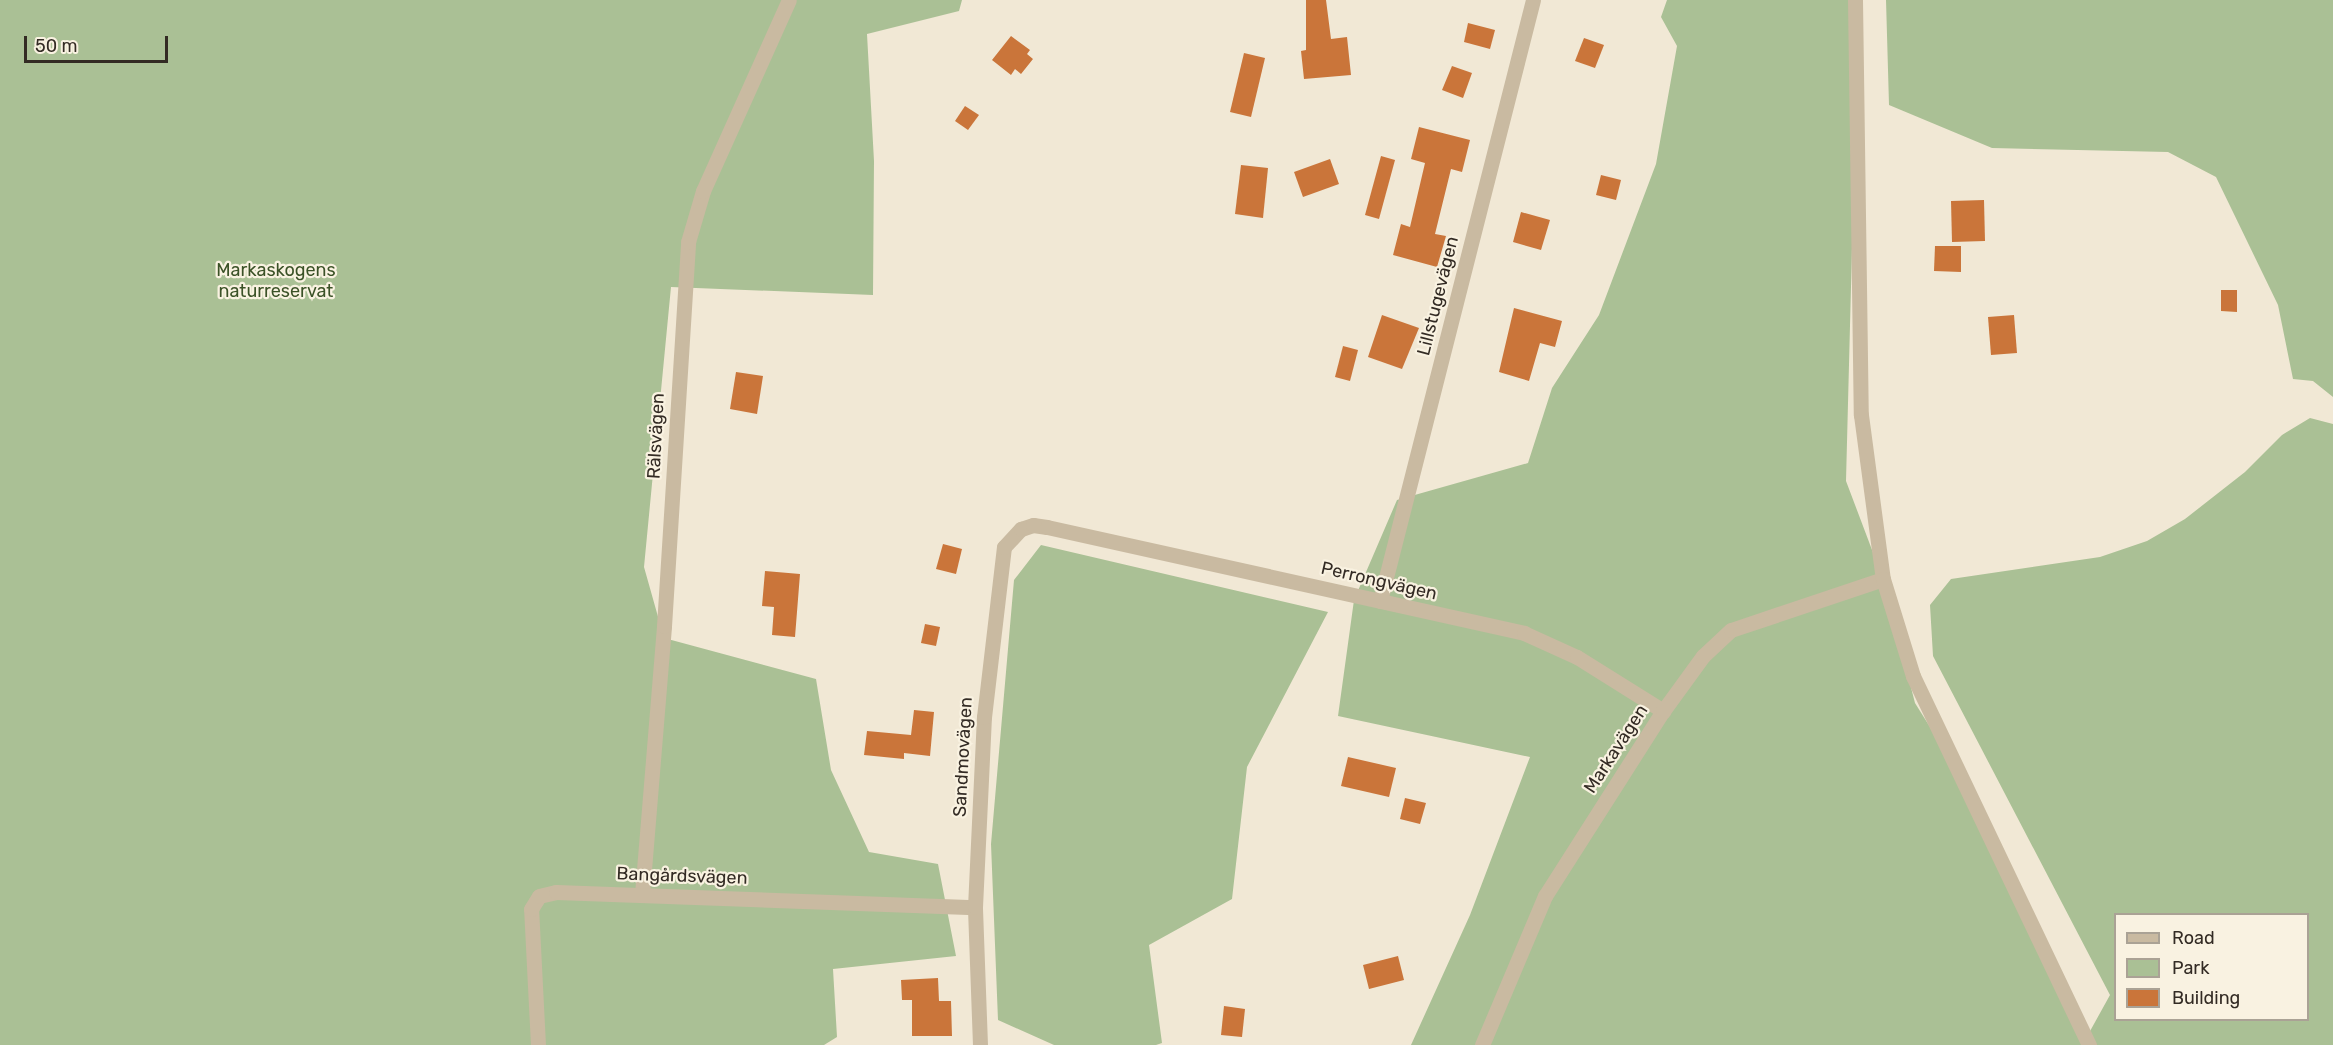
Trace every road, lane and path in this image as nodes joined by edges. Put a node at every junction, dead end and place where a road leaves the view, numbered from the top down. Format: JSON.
{"nodes":[{"id":1,"x":789,"y":0,"type":"edge"},
{"id":2,"x":1533,"y":0,"type":"edge"},
{"id":3,"x":1855,"y":0,"type":"edge"},
{"id":4,"x":1069,"y":532,"type":"joint"},
{"id":5,"x":1882,"y":579,"type":"junction"},
{"id":6,"x":1380,"y":601,"type":"junction"},
{"id":7,"x":1663,"y":711,"type":"junction"},
{"id":8,"x":642,"y":894,"type":"junction"},
{"id":9,"x":975,"y":907,"type":"junction"},
{"id":10,"x":538,"y":1045,"type":"edge"},
{"id":11,"x":980,"y":1045,"type":"edge"},
{"id":12,"x":1482,"y":1045,"type":"edge"},
{"id":13,"x":2089,"y":1045,"type":"edge"}],
"edges":[{"from":1,"to":8,"type":"street","name":"Rälsvägen"},
{"from":2,"to":6,"type":"street","name":"Lillstugevägen"},
{"from":3,"to":5,"type":"street"},
{"from":4,"to":6,"type":"street","name":"Perrongvägen"},
{"from":4,"to":9,"type":"street","name":"Sandmovägen"},
{"from":5,"to":7,"type":"street","name":"Markavägen"},
{"from":5,"to":13,"type":"street"},
{"from":6,"to":7,"type":"street","name":"Perrongvägen"},
{"from":7,"to":12,"type":"street","name":"Markavägen"},
{"from":8,"to":9,"type":"street","name":"Bangårdsvägen"},
{"from":8,"to":10,"type":"street","name":"Bangårdsvägen"},
{"from":9,"to":11,"type":"street","name":"Sandmovägen"}]}
